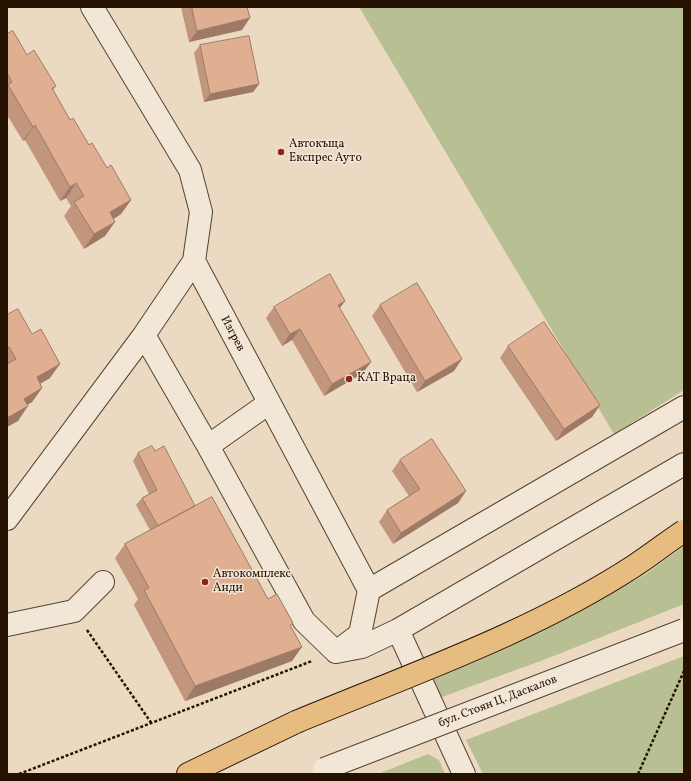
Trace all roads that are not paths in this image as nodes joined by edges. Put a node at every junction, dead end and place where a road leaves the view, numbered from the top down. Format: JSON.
{"nodes":[{"id":1,"x":92,"y":7,"type":"edge"},
{"id":2,"x":194,"y":261,"type":"junction"},
{"id":3,"x":144,"y":335,"type":"junction"},
{"id":4,"x":269,"y":404,"type":"junction"},
{"id":5,"x":684,"y":406,"type":"edge"},
{"id":6,"x":208,"y":446,"type":"junction"},
{"id":7,"x":684,"y":464,"type":"edge"},
{"id":8,"x":7,"y":518,"type":"edge"},
{"id":9,"x":684,"y":531,"type":"edge"},
{"id":10,"x":103,"y":582,"type":"dead end"},
{"id":11,"x":369,"y":590,"type":"junction"},
{"id":12,"x":7,"y":625,"type":"edge"},
{"id":13,"x":398,"y":630,"type":"junction"},
{"id":14,"x":684,"y":630,"type":"edge"},
{"id":15,"x":336,"y":652,"type":"junction"},
{"id":16,"x":318,"y":772,"type":"edge"},
{"id":17,"x":188,"y":774,"type":"edge"},
{"id":18,"x":464,"y":774,"type":"edge"}],
"edges":[{"from":1,"to":2,"type":"street"},
{"from":2,"to":3,"type":"street"},
{"from":2,"to":4,"type":"street","name":"Изгрев"},
{"from":3,"to":6,"type":"street"},
{"from":3,"to":8,"type":"street"},
{"from":4,"to":6,"type":"street"},
{"from":4,"to":11,"type":"street","name":"Изгрев"},
{"from":5,"to":11,"type":"street"},
{"from":6,"to":15,"type":"street"},
{"from":7,"to":13,"type":"street"},
{"from":9,"to":17,"type":"main road","bridge":true},
{"from":10,"to":12,"type":"street"},
{"from":11,"to":15,"type":"street"},
{"from":13,"to":15,"type":"street"},
{"from":13,"to":18,"type":"street"},
{"from":14,"to":16,"type":"street","name":"бул. Стоян Ц. Даскалов","bridge":true}]}
